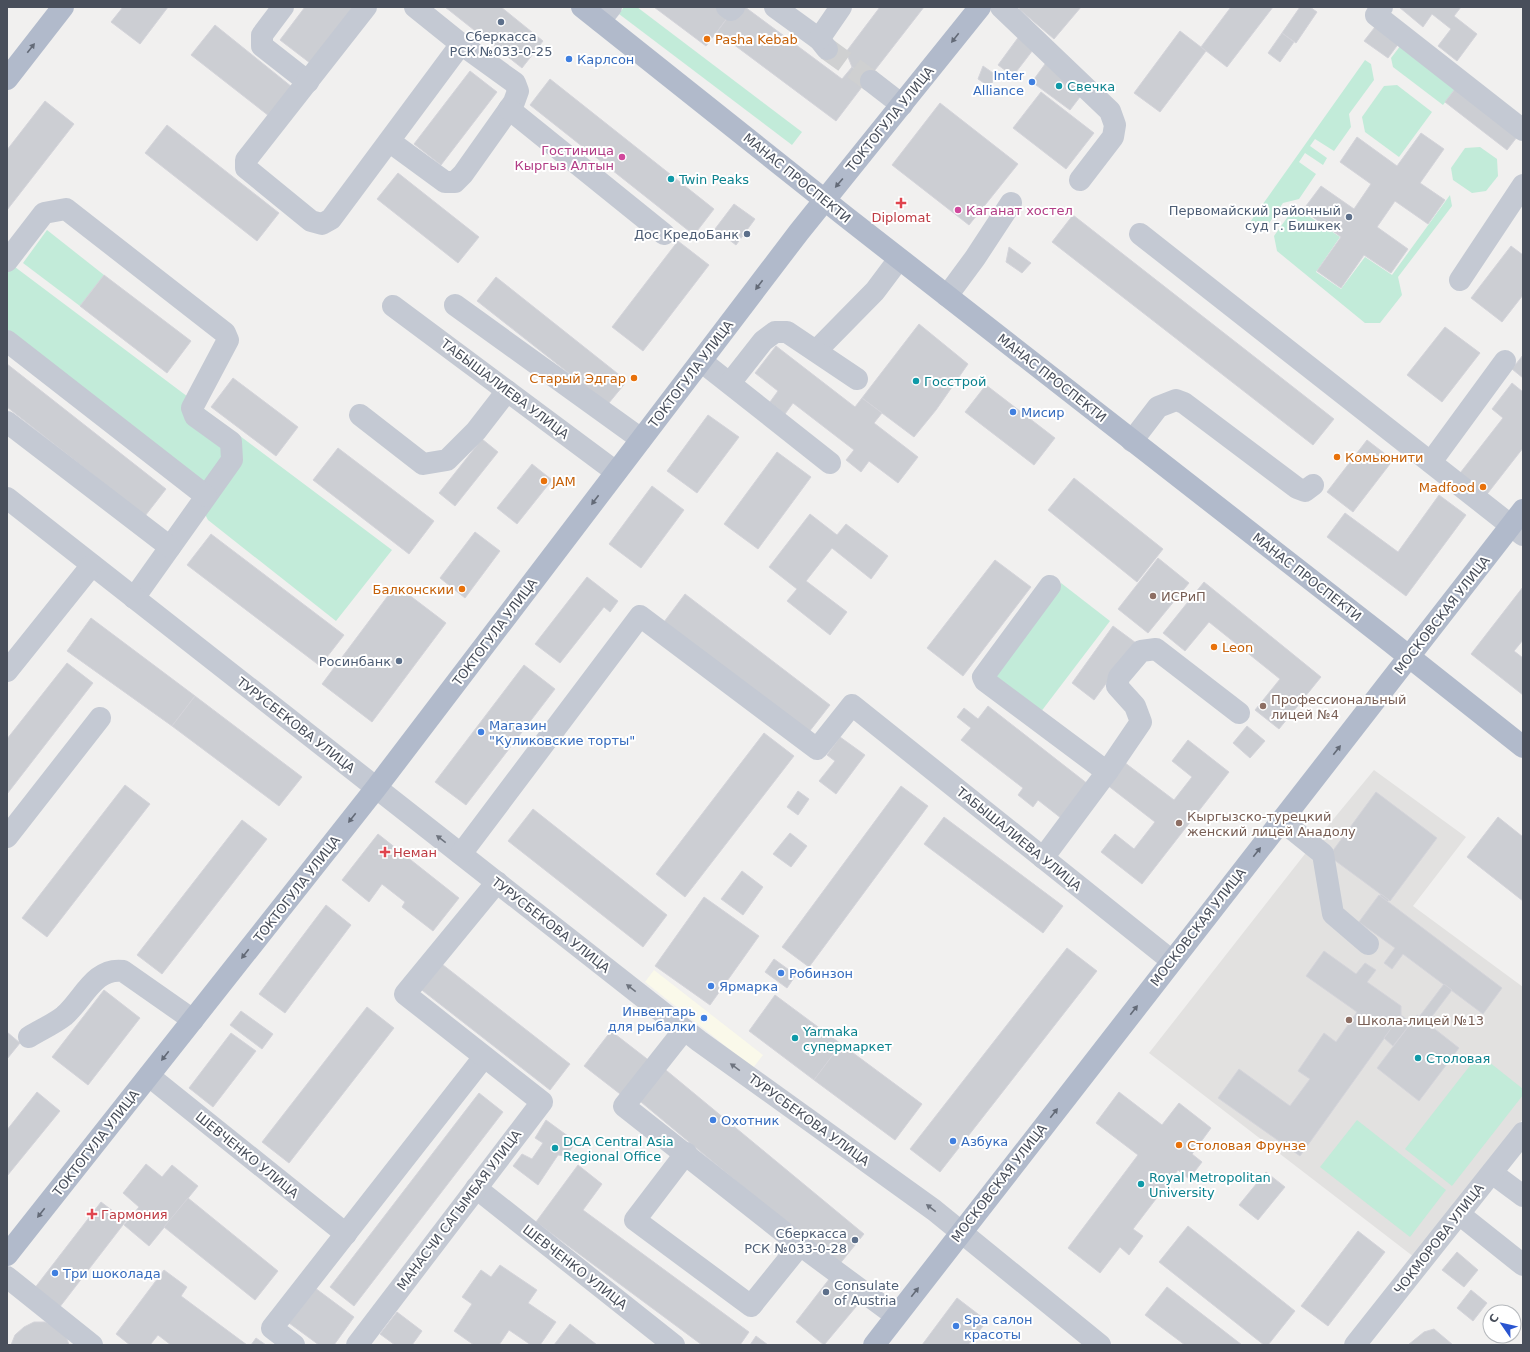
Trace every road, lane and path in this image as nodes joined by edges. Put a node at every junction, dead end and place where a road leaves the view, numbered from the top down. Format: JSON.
{"nodes":[{"id":1,"x":63,"y":7,"type":"edge"},
{"id":2,"x":282,"y":7,"type":"edge"},
{"id":3,"x":366,"y":7,"type":"edge"},
{"id":4,"x":414,"y":7,"type":"edge"},
{"id":5,"x":582,"y":7,"type":"edge"},
{"id":6,"x":727,"y":7,"type":"edge"},
{"id":7,"x":734,"y":7,"type":"edge"},
{"id":8,"x":775,"y":7,"type":"edge"},
{"id":9,"x":841,"y":7,"type":"edge"},
{"id":10,"x":980,"y":7,"type":"edge"},
{"id":11,"x":1001,"y":7,"type":"edge"},
{"id":12,"x":1382,"y":7,"type":"edge"},
{"id":13,"x":605,"y":14,"type":"edge"},
{"id":14,"x":461,"y":44,"type":"junction"},
{"id":15,"x":7,"y":79,"type":"edge"},
{"id":16,"x":871,"y":81,"type":"tunnel mouth"},
{"id":17,"x":308,"y":82,"type":"junction"},
{"id":18,"x":902,"y":105,"type":"junction"},
{"id":19,"x":509,"y":109,"type":"junction"},
{"id":20,"x":1523,"y":130,"type":"edge"},
{"id":21,"x":389,"y":141,"type":"junction"},
{"id":22,"x":1080,"y":180,"type":"dead end"},
{"id":23,"x":1523,"y":185,"type":"edge"},
{"id":24,"x":825,"y":200,"type":"junction"},
{"id":25,"x":1011,"y":203,"type":"dead end"},
{"id":26,"x":664,"y":234,"type":"dead end"},
{"id":27,"x":1140,"y":234,"type":"dead end"},
{"id":28,"x":899,"y":259,"type":"junction"},
{"id":29,"x":7,"y":261,"type":"edge"},
{"id":30,"x":1460,"y":280,"type":"dead end"},
{"id":31,"x":947,"y":296,"type":"junction"},
{"id":32,"x":456,"y":305,"type":"dead end"},
{"id":33,"x":393,"y":306,"type":"dead end"},
{"id":34,"x":7,"y":341,"type":"edge"},
{"id":35,"x":816,"y":351,"type":"junction"},
{"id":36,"x":701,"y":361,"type":"junction"},
{"id":37,"x":1505,"y":361,"type":"dead end"},
{"id":38,"x":857,"y":379,"type":"dead end"},
{"id":39,"x":730,"y":383,"type":"junction"},
{"id":40,"x":507,"y":391,"type":"junction"},
{"id":41,"x":360,"y":415,"type":"dead end"},
{"id":42,"x":7,"y":422,"type":"edge"},
{"id":43,"x":641,"y":439,"type":"junction"},
{"id":44,"x":1132,"y":441,"type":"junction"},
{"id":45,"x":1431,"y":462,"type":"junction"},
{"id":46,"x":830,"y":463,"type":"dead end"},
{"id":47,"x":616,"y":472,"type":"junction"},
{"id":48,"x":1313,"y":485,"type":"dead end"},
{"id":49,"x":206,"y":496,"type":"junction"},
{"id":50,"x":7,"y":498,"type":"edge"},
{"id":51,"x":1519,"y":523,"type":"edge"},
{"id":52,"x":170,"y":547,"type":"junction"},
{"id":53,"x":92,"y":565,"type":"junction"},
{"id":54,"x":1050,"y":586,"type":"dead end"},
{"id":55,"x":134,"y":598,"type":"junction"},
{"id":56,"x":1409,"y":657,"type":"junction"},
{"id":57,"x":7,"y":671,"type":"edge"},
{"id":58,"x":1239,"y":713,"type":"dead end"},
{"id":59,"x":100,"y":718,"type":"dead end"},
{"id":60,"x":1523,"y":747,"type":"edge"},
{"id":61,"x":1107,"y":772,"type":"junction"},
{"id":62,"x":376,"y":788,"type":"junction"},
{"id":63,"x":1282,"y":820,"type":"junction"},
{"id":64,"x":7,"y":837,"type":"edge"},
{"id":65,"x":461,"y":854,"type":"junction"},
{"id":66,"x":1043,"y":858,"type":"junction"},
{"id":67,"x":497,"y":882,"type":"junction"},
{"id":68,"x":1368,"y":944,"type":"dead end"},
{"id":69,"x":1172,"y":961,"type":"junction"},
{"id":70,"x":193,"y":1020,"type":"junction"},
{"id":71,"x":684,"y":1030,"type":"junction"},
{"id":72,"x":29,"y":1037,"type":"dead end"},
{"id":73,"x":484,"y":1057,"type":"junction"},
{"id":74,"x":149,"y":1076,"type":"junction"},
{"id":75,"x":1523,"y":1133,"type":"edge"},
{"id":76,"x":686,"y":1154,"type":"junction"},
{"id":77,"x":1492,"y":1172,"type":"junction"},
{"id":78,"x":476,"y":1188,"type":"junction"},
{"id":79,"x":1523,"y":1196,"type":"edge"},
{"id":80,"x":1459,"y":1214,"type":"junction"},
{"id":81,"x":962,"y":1232,"type":"junction"},
{"id":82,"x":346,"y":1234,"type":"junction"},
{"id":83,"x":800,"y":1245,"type":"junction"},
{"id":84,"x":7,"y":1255,"type":"edge"},
{"id":85,"x":1523,"y":1265,"type":"edge"},
{"id":86,"x":7,"y":1277,"type":"edge"},
{"id":87,"x":896,"y":1316,"type":"junction"},
{"id":88,"x":92,"y":1345,"type":"edge"},
{"id":89,"x":294,"y":1345,"type":"edge"},
{"id":90,"x":357,"y":1345,"type":"edge"},
{"id":91,"x":674,"y":1345,"type":"edge"},
{"id":92,"x":874,"y":1345,"type":"edge"},
{"id":93,"x":1100,"y":1345,"type":"edge"},
{"id":94,"x":1355,"y":1345,"type":"edge"}],
"edges":[{"from":15,"to":1,"type":"main road","one_way":true},
{"from":2,"to":17,"type":"street"},
{"from":3,"to":17,"type":"street"},
{"from":4,"to":14,"type":"street"},
{"from":5,"to":13,"type":"main road","name":"МАНАС ПРОСПЕКТИ"},
{"from":6,"to":7,"type":"street"},
{"from":8,"to":9,"type":"street"},
{"from":10,"to":18,"type":"main road","name":"ТОКТОГУЛА УЛИЦА","one_way":true},
{"from":11,"to":22,"type":"street"},
{"from":12,"to":20,"type":"street"},
{"from":13,"to":24,"type":"main road","name":"МАНАС ПРОСПЕКТИ"},
{"from":14,"to":19,"type":"street"},
{"from":14,"to":21,"type":"street"},
{"from":16,"to":18,"type":"street"},
{"from":17,"to":21,"type":"street"},
{"from":18,"to":24,"type":"main road","name":"ТОКТОГУЛА УЛИЦА","one_way":true},
{"from":19,"to":21,"type":"street"},
{"from":19,"to":26,"type":"street"},
{"from":23,"to":30,"type":"street"},
{"from":24,"to":28,"type":"main road","name":"МАНАС ПРОСПЕКТИ"},
{"from":24,"to":36,"type":"main road","name":"ТОКТОГУЛА УЛИЦА","one_way":true},
{"from":25,"to":31,"type":"street"},
{"from":27,"to":45,"type":"street"},
{"from":28,"to":31,"type":"main road","name":"МАНАС ПРОСПЕКТИ"},
{"from":28,"to":35,"type":"street"},
{"from":29,"to":49,"type":"street"},
{"from":31,"to":44,"type":"main road","name":"МАНАС ПРОСПЕКТИ"},
{"from":32,"to":43,"type":"street"},
{"from":33,"to":40,"type":"street","name":"ТАБЫШАЛИЕВА УЛИЦА"},
{"from":34,"to":49,"type":"street"},
{"from":35,"to":38,"type":"street"},
{"from":35,"to":39,"type":"street"},
{"from":36,"to":39,"type":"street"},
{"from":36,"to":43,"type":"main road","name":"ТОКТОГУЛА УЛИЦА"},
{"from":37,"to":45,"type":"street"},
{"from":39,"to":46,"type":"street"},
{"from":40,"to":41,"type":"street"},
{"from":40,"to":47,"type":"street","name":"ТАБЫШАЛИЕВА УЛИЦА"},
{"from":42,"to":52,"type":"street"},
{"from":43,"to":47,"type":"main road","name":"ТОКТОГУЛА УЛИЦА"},
{"from":44,"to":48,"type":"street"},
{"from":44,"to":56,"type":"main road","name":"МАНАС ПРОСПЕКТИ"},
{"from":45,"to":51,"type":"street"},
{"from":47,"to":62,"type":"main road","name":"ТОКТОГУЛА УЛИЦА","one_way":true},
{"from":49,"to":52,"type":"street"},
{"from":50,"to":53,"type":"street","name":"ТУРУСБЕКОВА УЛИЦА"},
{"from":51,"to":56,"type":"main road","name":"МОСКОВСКАЯ УЛИЦА"},
{"from":52,"to":55,"type":"street"},
{"from":53,"to":55,"type":"street","name":"ТУРУСБЕКОВА УЛИЦА"},
{"from":53,"to":57,"type":"street"},
{"from":54,"to":61,"type":"street"},
{"from":55,"to":62,"type":"street","name":"ТУРУСБЕКОВА УЛИЦА"},
{"from":56,"to":60,"type":"main road","name":"МАНАС ПРОСПЕКТИ"},
{"from":63,"to":56,"type":"main road","name":"МОСКОВСКАЯ УЛИЦА","one_way":true},
{"from":58,"to":61,"type":"street"},
{"from":59,"to":64,"type":"street"},
{"from":61,"to":66,"type":"street"},
{"from":65,"to":62,"type":"street","name":"ТУРУСБЕКОВА УЛИЦА","one_way":true},
{"from":62,"to":70,"type":"main road","name":"ТОКТОГУЛА УЛИЦА","one_way":true},
{"from":63,"to":68,"type":"street"},
{"from":69,"to":63,"type":"main road","name":"МОСКОВСКАЯ УЛИЦА","one_way":true},
{"from":65,"to":66,"type":"street","name":"ТАБЫШАЛИЕВА УЛИЦА"},
{"from":65,"to":67,"type":"street","name":"ТУРУСБЕКОВА УЛИЦА"},
{"from":66,"to":69,"type":"street","name":"ТАБЫШАЛИЕВА УЛИЦА"},
{"from":71,"to":67,"type":"street","name":"ТУРУСБЕКОВА УЛИЦА","one_way":true},
{"from":67,"to":73,"type":"street"},
{"from":81,"to":69,"type":"main road","name":"МОСКОВСКАЯ УЛИЦА","one_way":true},
{"from":70,"to":72,"type":"street"},
{"from":70,"to":74,"type":"main road","name":"ТОКТОГУЛА УЛИЦА","one_way":true},
{"from":71,"to":76,"type":"street"},
{"from":81,"to":71,"type":"street","name":"ТУРУСБЕКОВА УЛИЦА","one_way":true},
{"from":73,"to":78,"type":"street","name":"МАНАСЧИ САГЫМБАЯ УЛИЦА"},
{"from":73,"to":82,"type":"street"},
{"from":74,"to":82,"type":"street","name":"ШЕВЧЕНКО УЛИЦА"},
{"from":74,"to":84,"type":"main road","name":"ТОКТОГУЛА УЛИЦА","one_way":true},
{"from":75,"to":77,"type":"street","name":"ЧОКМОРОВА УЛИЦА"},
{"from":76,"to":83,"type":"street"},
{"from":76,"to":83,"type":"street"},
{"from":77,"to":79,"type":"street"},
{"from":77,"to":80,"type":"street","name":"ЧОКМОРОВА УЛИЦА"},
{"from":78,"to":90,"type":"street","name":"МАНАСЧИ САГЫМБАЯ УЛИЦА"},
{"from":78,"to":91,"type":"street","name":"ШЕВЧЕНКО УЛИЦА"},
{"from":80,"to":85,"type":"street"},
{"from":80,"to":94,"type":"street","name":"ЧОКМОРОВА УЛИЦА"},
{"from":87,"to":81,"type":"main road","name":"МОСКОВСКАЯ УЛИЦА","one_way":true},
{"from":81,"to":93,"type":"street","name":"ТУРУСБЕКОВА УЛИЦА"},
{"from":82,"to":89,"type":"street"},
{"from":83,"to":87,"type":"street"},
{"from":86,"to":88,"type":"street"},
{"from":87,"to":92,"type":"main road","name":"МОСКОВСКАЯ УЛИЦА"}]}
